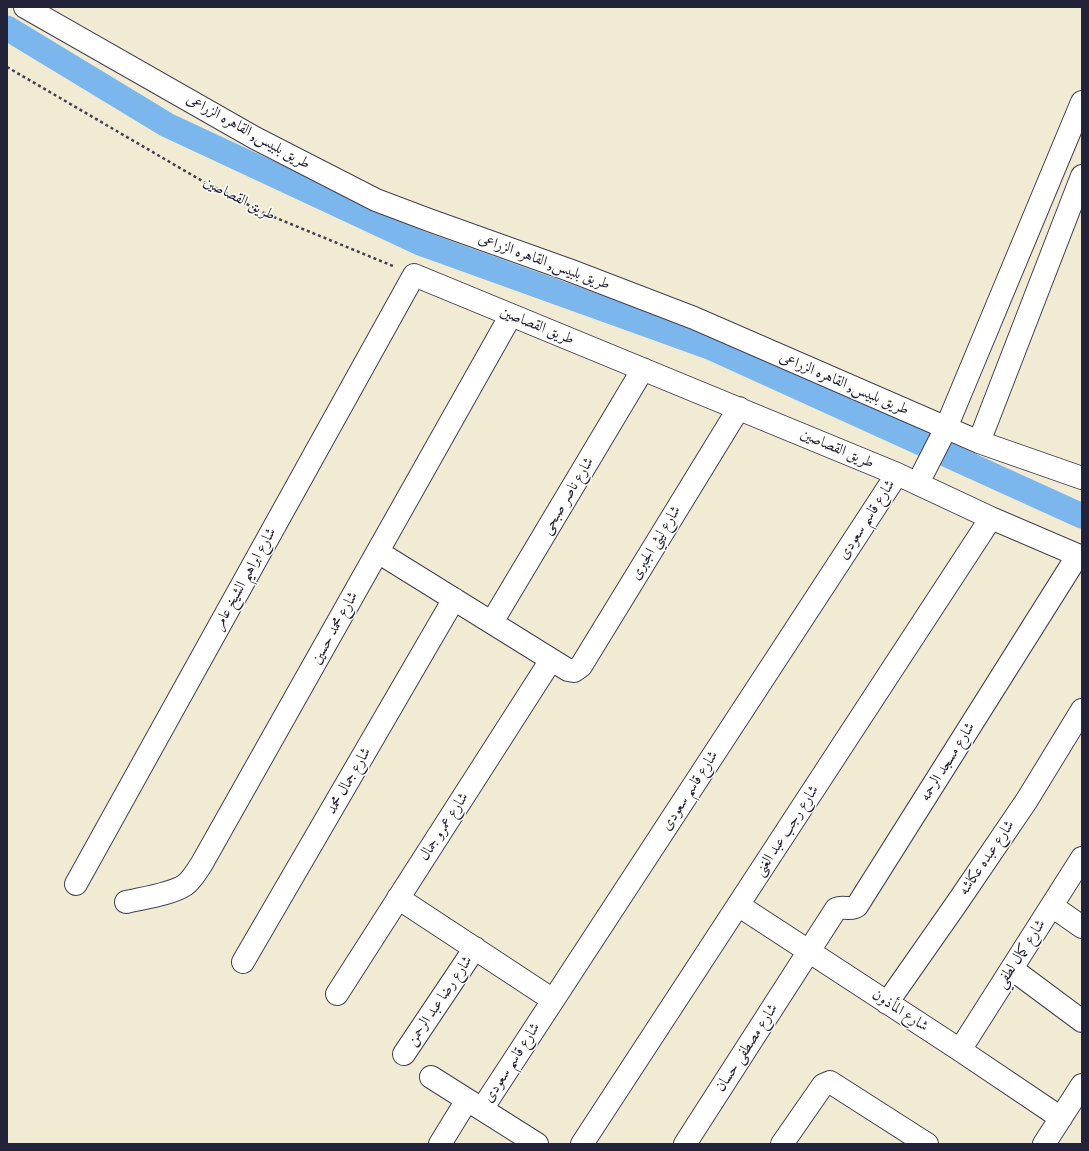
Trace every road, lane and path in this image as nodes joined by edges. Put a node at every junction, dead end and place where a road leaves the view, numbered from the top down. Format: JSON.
{"nodes":[{"id":1,"x":25,"y":7,"type":"edge"},
{"id":2,"x":7,"y":67,"type":"edge"},
{"id":3,"x":1082,"y":102,"type":"edge"},
{"id":4,"x":1082,"y":176,"type":"edge"},
{"id":5,"x":414,"y":275,"type":"junction"},
{"id":6,"x":511,"y":315,"type":"junction"},
{"id":7,"x":643,"y":369,"type":"junction"},
{"id":8,"x":739,"y":408,"type":"junction"},
{"id":9,"x":946,"y":428,"type":"junction"},
{"id":10,"x":979,"y":442,"type":"junction"},
{"id":11,"x":897,"y":474,"type":"junction"},
{"id":12,"x":1082,"y":478,"type":"edge"},
{"id":13,"x":918,"y":483,"type":"junction"},
{"id":14,"x":991,"y":518,"type":"junction"},
{"id":15,"x":378,"y":552,"type":"junction"},
{"id":16,"x":1080,"y":556,"type":"edge"},
{"id":17,"x":454,"y":599,"type":"junction"},
{"id":18,"x":492,"y":622,"type":"junction"},
{"id":19,"x":559,"y":665,"type":"junction"},
{"id":20,"x":1082,"y":710,"type":"edge"},
{"id":21,"x":1082,"y":858,"type":"edge"},
{"id":22,"x":76,"y":884,"type":"dead end"},
{"id":23,"x":398,"y":898,"type":"junction"},
{"id":24,"x":126,"y":902,"type":"dead end"},
{"id":25,"x":738,"y":905,"type":"junction"},
{"id":26,"x":1052,"y":906,"type":"junction"},
{"id":27,"x":1082,"y":927,"type":"edge"},
{"id":28,"x":475,"y":948,"type":"junction"},
{"id":29,"x":809,"y":952,"type":"junction"},
{"id":30,"x":243,"y":962,"type":"dead end"},
{"id":31,"x":1012,"y":969,"type":"junction"},
{"id":32,"x":337,"y":994,"type":"dead end"},
{"id":33,"x":554,"y":1000,"type":"junction"},
{"id":34,"x":887,"y":1003,"type":"junction"},
{"id":35,"x":1082,"y":1021,"type":"edge"},
{"id":36,"x":960,"y":1050,"type":"junction"},
{"id":37,"x":404,"y":1054,"type":"dead end"},
{"id":38,"x":431,"y":1077,"type":"dead end"},
{"id":39,"x":1082,"y":1085,"type":"edge"},
{"id":40,"x":474,"y":1104,"type":"junction"},
{"id":41,"x":1061,"y":1118,"type":"junction"},
{"id":42,"x":440,"y":1144,"type":"edge"},
{"id":43,"x":537,"y":1144,"type":"edge"},
{"id":44,"x":582,"y":1144,"type":"edge"},
{"id":45,"x":685,"y":1144,"type":"edge"},
{"id":46,"x":782,"y":1144,"type":"edge"},
{"id":47,"x":927,"y":1144,"type":"edge"},
{"id":48,"x":1044,"y":1144,"type":"edge"}],
"edges":[{"from":1,"to":9,"type":"street","name":"طريق بلبيس, القاهره الزراعى"},
{"from":2,"to":5,"type":"path","name":"طريق القصاصين"},
{"from":3,"to":9,"type":"street"},
{"from":4,"to":10,"type":"street"},
{"from":5,"to":6,"type":"street","name":"طريق القصاصين"},
{"from":5,"to":22,"type":"street","name":"شارع ابراهيم الشيخ عامر"},
{"from":6,"to":7,"type":"street","name":"طريق القصاصين"},
{"from":6,"to":15,"type":"street","name":"شارع محمد حسين"},
{"from":7,"to":8,"type":"street","name":"طريق القصاصين"},
{"from":7,"to":18,"type":"street","name":"شارع ناصر صبحى"},
{"from":8,"to":11,"type":"street","name":"طريق القصاصين"},
{"from":8,"to":19,"type":"street","name":"شارع ليثي الجبرى"},
{"from":9,"to":10,"type":"street","name":"طريق بلبيس, القاهره الزراعى"},
{"from":9,"to":13,"type":"street"},
{"from":10,"to":12,"type":"street","name":"طريق بلبيس, القاهره الزراعى"},
{"from":11,"to":13,"type":"street","name":"طريق القصاصين"},
{"from":11,"to":33,"type":"street","name":"شارع قاسم سعودى"},
{"from":13,"to":14,"type":"street","name":"طريق القصاصين"},
{"from":14,"to":16,"type":"street","name":"طريق القصاصين"},
{"from":14,"to":25,"type":"street","name":"شارع رجب عبد الغنى"},
{"from":15,"to":17,"type":"street"},
{"from":15,"to":24,"type":"street","name":"شارع محمد حسين"},
{"from":16,"to":29,"type":"street","name":"شارع مسجد الرحمه"},
{"from":17,"to":18,"type":"street"},
{"from":17,"to":30,"type":"street","name":"شارع جمال محمد"},
{"from":18,"to":19,"type":"street"},
{"from":19,"to":23,"type":"street","name":"شارع عمرو جمال"},
{"from":20,"to":34,"type":"street","name":"شارع عبده عكاشه"},
{"from":21,"to":26,"type":"street","name":"شارع كمال لطفي"},
{"from":23,"to":28,"type":"street"},
{"from":23,"to":32,"type":"street","name":"شارع عمرو جمال"},
{"from":25,"to":29,"type":"street","name":"شارع المأذون"},
{"from":25,"to":44,"type":"street","name":"شارع رجب عبد الغنى"},
{"from":26,"to":27,"type":"street"},
{"from":26,"to":31,"type":"street","name":"شارع كمال لطفي"},
{"from":28,"to":33,"type":"street"},
{"from":28,"to":37,"type":"street","name":"شارع رضا عبد الرحمن"},
{"from":29,"to":34,"type":"street","name":"شارع المأذون"},
{"from":29,"to":45,"type":"street","name":"شارع مصطفى حسان"},
{"from":31,"to":35,"type":"street"},
{"from":31,"to":36,"type":"street","name":"شارع كمال لطفي"},
{"from":33,"to":40,"type":"street","name":"شارع قاسم سعودى"},
{"from":34,"to":36,"type":"street","name":"شارع المأذون"},
{"from":36,"to":41,"type":"street","name":"شارع المأذون"},
{"from":38,"to":40,"type":"street"},
{"from":39,"to":41,"type":"street"},
{"from":40,"to":42,"type":"street","name":"شارع قاسم سعودى"},
{"from":40,"to":43,"type":"street"},
{"from":41,"to":48,"type":"street"},
{"from":46,"to":47,"type":"street"}]}
